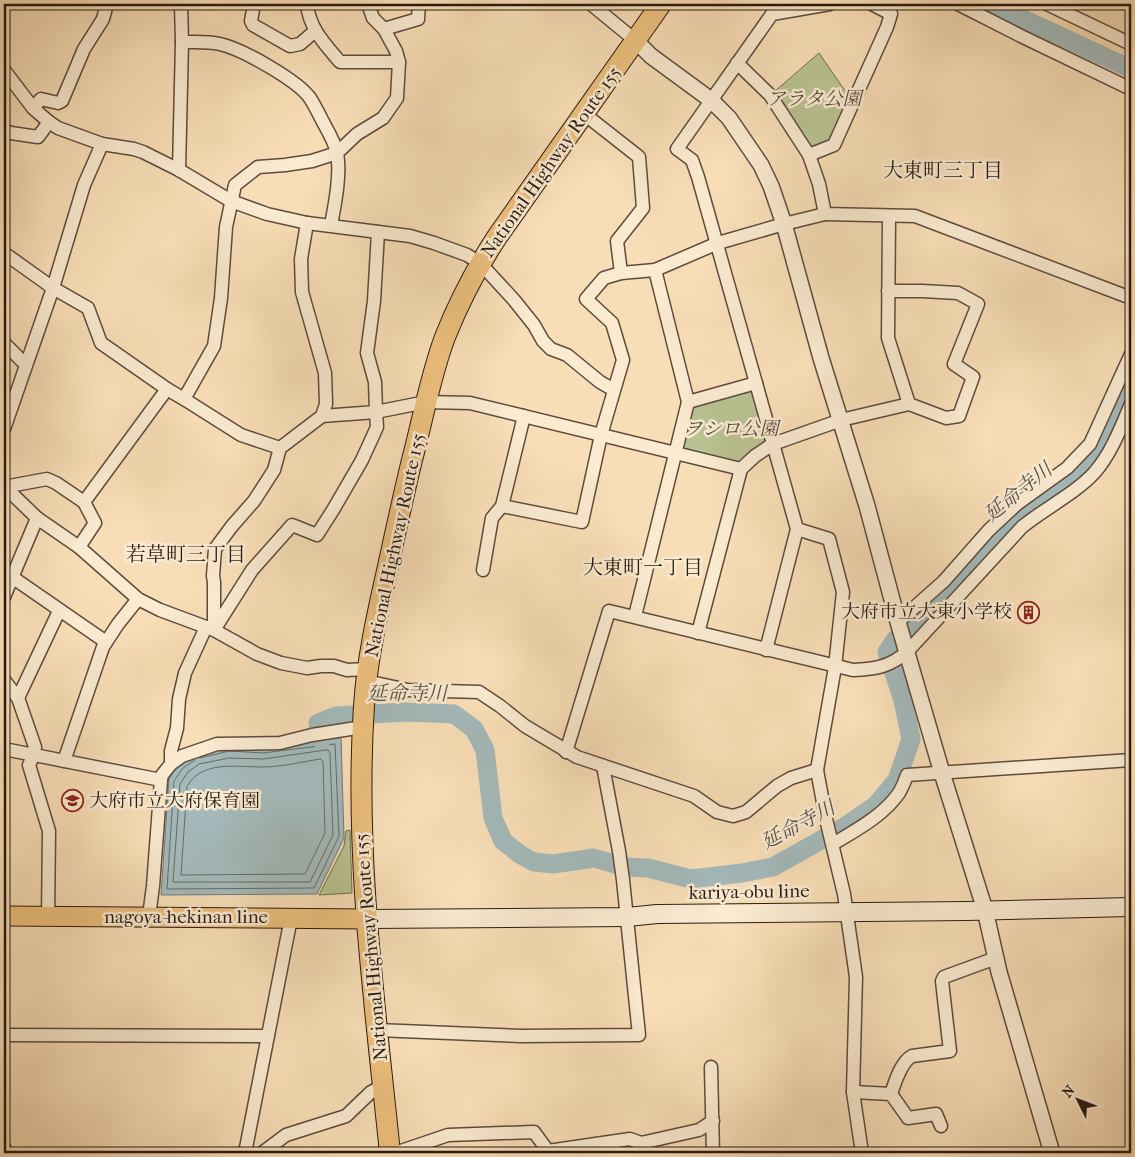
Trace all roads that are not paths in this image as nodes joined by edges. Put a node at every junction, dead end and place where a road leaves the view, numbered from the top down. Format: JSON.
{"nodes":[{"id":1,"x":107,"y":4,"type":"edge"},
{"id":2,"x":181,"y":4,"type":"edge"},
{"id":3,"x":254,"y":4,"type":"edge"},
{"id":4,"x":307,"y":4,"type":"edge"},
{"id":5,"x":368,"y":4,"type":"edge"},
{"id":6,"x":420,"y":4,"type":"edge"},
{"id":7,"x":591,"y":4,"type":"edge"},
{"id":8,"x":661,"y":4,"type":"edge"},
{"id":9,"x":830,"y":4,"type":"edge"},
{"id":10,"x":872,"y":4,"type":"edge"},
{"id":11,"x":958,"y":4,"type":"edge"},
{"id":12,"x":1047,"y":4,"type":"edge"},
{"id":13,"x":808,"y":6,"type":"edge"},
{"id":14,"x":384,"y":29,"type":"junction"},
{"id":15,"x":316,"y":32,"type":"junction"},
{"id":16,"x":636,"y":41,"type":"junction"},
{"id":17,"x":182,"y":42,"type":"junction"},
{"id":18,"x":1131,"y":44,"type":"edge"},
{"id":19,"x":399,"y":62,"type":"junction"},
{"id":20,"x":737,"y":63,"type":"junction"},
{"id":21,"x":4,"y":70,"type":"edge"},
{"id":22,"x":1131,"y":89,"type":"edge"},
{"id":23,"x":711,"y":100,"type":"junction"},
{"id":24,"x":34,"y":108,"type":"junction"},
{"id":25,"x":583,"y":113,"type":"junction"},
{"id":26,"x":49,"y":122,"type":"junction"},
{"id":27,"x":4,"y":130,"type":"edge"},
{"id":28,"x":102,"y":144,"type":"junction"},
{"id":29,"x":337,"y":153,"type":"junction"},
{"id":30,"x":809,"y":155,"type":"junction"},
{"id":31,"x":179,"y":170,"type":"junction"},
{"id":32,"x":231,"y":201,"type":"junction"},
{"id":33,"x":825,"y":214,"type":"junction"},
{"id":34,"x":889,"y":216,"type":"junction"},
{"id":35,"x":307,"y":223,"type":"junction"},
{"id":36,"x":784,"y":224,"type":"junction"},
{"id":37,"x":331,"y":225,"type":"junction"},
{"id":38,"x":378,"y":232,"type":"junction"},
{"id":39,"x":718,"y":243,"type":"junction"},
{"id":40,"x":4,"y":253,"type":"edge"},
{"id":41,"x":480,"y":263,"type":"junction"},
{"id":42,"x":655,"y":270,"type":"junction"},
{"id":43,"x":621,"y":273,"type":"junction"},
{"id":44,"x":53,"y":288,"type":"junction"},
{"id":45,"x":888,"y":291,"type":"junction"},
{"id":46,"x":1131,"y":298,"type":"edge"},
{"id":47,"x":4,"y":343,"type":"edge"},
{"id":48,"x":1131,"y":354,"type":"edge"},
{"id":49,"x":26,"y":365,"type":"junction"},
{"id":50,"x":756,"y":383,"type":"junction"},
{"id":51,"x":167,"y":389,"type":"junction"},
{"id":52,"x":614,"y":390,"type":"junction"},
{"id":53,"x":184,"y":398,"type":"junction"},
{"id":54,"x":426,"y":402,"type":"junction"},
{"id":55,"x":688,"y":402,"type":"junction"},
{"id":56,"x":909,"y":404,"type":"junction"},
{"id":57,"x":1108,"y":404,"type":"junction"},
{"id":58,"x":1129,"y":411,"type":"edge"},
{"id":59,"x":376,"y":412,"type":"junction"},
{"id":60,"x":322,"y":416,"type":"junction"},
{"id":61,"x":524,"y":416,"type":"junction"},
{"id":62,"x":841,"y":420,"type":"junction"},
{"id":63,"x":4,"y":429,"type":"edge"},
{"id":64,"x":601,"y":435,"type":"junction"},
{"id":65,"x":773,"y":444,"type":"junction"},
{"id":66,"x":280,"y":448,"type":"junction"},
{"id":67,"x":674,"y":453,"type":"junction"},
{"id":68,"x":741,"y":470,"type":"junction"},
{"id":69,"x":4,"y":486,"type":"edge"},
{"id":70,"x":84,"y":502,"type":"junction"},
{"id":71,"x":502,"y":506,"type":"junction"},
{"id":72,"x":37,"y":518,"type":"junction"},
{"id":73,"x":797,"y":529,"type":"junction"},
{"id":74,"x":989,"y":531,"type":"junction"},
{"id":75,"x":1005,"y":544,"type":"junction"},
{"id":76,"x":79,"y":547,"type":"junction"},
{"id":77,"x":483,"y":570,"type":"dead end"},
{"id":78,"x":12,"y":577,"type":"junction"},
{"id":79,"x":4,"y":597,"type":"edge"},
{"id":80,"x":138,"y":599,"type":"junction"},
{"id":81,"x":59,"y":611,"type":"junction"},
{"id":82,"x":635,"y":616,"type":"junction"},
{"id":83,"x":898,"y":622,"type":"junction"},
{"id":84,"x":210,"y":628,"type":"junction"},
{"id":85,"x":698,"y":633,"type":"junction"},
{"id":86,"x":106,"y":642,"type":"junction"},
{"id":87,"x":766,"y":650,"type":"junction"},
{"id":88,"x":903,"y":654,"type":"junction"},
{"id":89,"x":835,"y":667,"type":"junction"},
{"id":90,"x":367,"y":675,"type":"junction"},
{"id":91,"x":4,"y":680,"type":"edge"},
{"id":92,"x":18,"y":698,"type":"junction"},
{"id":93,"x":363,"y":727,"type":"junction"},
{"id":94,"x":4,"y":749,"type":"edge"},
{"id":95,"x":566,"y":752,"type":"junction"},
{"id":96,"x":34,"y":754,"type":"junction"},
{"id":97,"x":1131,"y":760,"type":"edge"},
{"id":98,"x":64,"y":761,"type":"junction"},
{"id":99,"x":171,"y":764,"type":"junction"},
{"id":100,"x":603,"y":766,"type":"junction"},
{"id":101,"x":817,"y":770,"type":"junction"},
{"id":102,"x":942,"y":773,"type":"junction"},
{"id":103,"x":161,"y":780,"type":"junction"},
{"id":104,"x":833,"y":844,"type":"junction"},
{"id":105,"x":1131,"y":907,"type":"edge"},
{"id":106,"x":985,"y":910,"type":"junction"},
{"id":107,"x":847,"y":912,"type":"junction"},
{"id":108,"x":4,"y":916,"type":"edge"},
{"id":109,"x":149,"y":916,"type":"junction"},
{"id":110,"x":627,"y":917,"type":"junction"},
{"id":111,"x":48,"y":918,"type":"junction"},
{"id":112,"x":291,"y":918,"type":"junction"},
{"id":113,"x":367,"y":919,"type":"junction"},
{"id":114,"x":996,"y":958,"type":"junction"},
{"id":115,"x":377,"y":1030,"type":"junction"},
{"id":116,"x":4,"y":1035,"type":"edge"},
{"id":117,"x":268,"y":1036,"type":"junction"},
{"id":118,"x":711,"y":1067,"type":"dead end"},
{"id":119,"x":383,"y":1086,"type":"junction"},
{"id":120,"x":853,"y":1092,"type":"junction"},
{"id":121,"x":891,"y":1094,"type":"junction"},
{"id":122,"x":713,"y":1121,"type":"junction"},
{"id":123,"x":941,"y":1126,"type":"dead end"},
{"id":124,"x":4,"y":1148,"type":"edge"},
{"id":125,"x":5,"y":1153,"type":"edge"},
{"id":126,"x":246,"y":1153,"type":"edge"},
{"id":127,"x":262,"y":1153,"type":"edge"},
{"id":128,"x":390,"y":1153,"type":"edge"},
{"id":129,"x":395,"y":1153,"type":"edge"},
{"id":130,"x":713,"y":1153,"type":"edge"},
{"id":131,"x":862,"y":1153,"type":"edge"},
{"id":132,"x":1052,"y":1153,"type":"edge"}],
"edges":[{"from":1,"to":24,"type":"street"},
{"from":2,"to":17,"type":"street"},
{"from":3,"to":15,"type":"street"},
{"from":4,"to":15,"type":"street"},
{"from":5,"to":14,"type":"street"},
{"from":6,"to":14,"type":"street"},
{"from":7,"to":16,"type":"street"},
{"from":8,"to":16,"type":"highway","name":"National Highway Route 155"},
{"from":9,"to":13,"type":"street"},
{"from":10,"to":30,"type":"street"},
{"from":11,"to":22,"type":"street"},
{"from":12,"to":18,"type":"street"},
{"from":13,"to":20,"type":"street"},
{"from":14,"to":19,"type":"street"},
{"from":15,"to":19,"type":"street"},
{"from":16,"to":23,"type":"street"},
{"from":16,"to":25,"type":"highway","name":"National Highway Route 155"},
{"from":17,"to":29,"type":"street"},
{"from":17,"to":31,"type":"street"},
{"from":19,"to":29,"type":"street"},
{"from":20,"to":23,"type":"street"},
{"from":20,"to":30,"type":"street"},
{"from":21,"to":24,"type":"street"},
{"from":23,"to":36,"type":"street"},
{"from":23,"to":39,"type":"street"},
{"from":24,"to":26,"type":"street"},
{"from":25,"to":41,"type":"highway","name":"National Highway Route 155"},
{"from":25,"to":43,"type":"street"},
{"from":26,"to":27,"type":"street"},
{"from":26,"to":28,"type":"street"},
{"from":28,"to":31,"type":"street"},
{"from":28,"to":44,"type":"street"},
{"from":29,"to":32,"type":"street"},
{"from":29,"to":37,"type":"street"},
{"from":30,"to":33,"type":"street"},
{"from":31,"to":32,"type":"street"},
{"from":32,"to":35,"type":"street"},
{"from":32,"to":53,"type":"street"},
{"from":33,"to":34,"type":"street"},
{"from":33,"to":36,"type":"street"},
{"from":34,"to":45,"type":"street"},
{"from":34,"to":46,"type":"street"},
{"from":35,"to":37,"type":"street"},
{"from":35,"to":60,"type":"street"},
{"from":36,"to":39,"type":"street"},
{"from":36,"to":62,"type":"street"},
{"from":37,"to":38,"type":"street"},
{"from":38,"to":41,"type":"street"},
{"from":38,"to":59,"type":"street"},
{"from":39,"to":42,"type":"street"},
{"from":39,"to":50,"type":"street"},
{"from":40,"to":44,"type":"street"},
{"from":41,"to":52,"type":"street"},
{"from":41,"to":54,"type":"highway","name":"National Highway Route 155"},
{"from":42,"to":43,"type":"street"},
{"from":42,"to":55,"type":"street"},
{"from":43,"to":52,"type":"street"},
{"from":44,"to":49,"type":"street"},
{"from":44,"to":51,"type":"street"},
{"from":45,"to":56,"type":"street"},
{"from":45,"to":56,"type":"street"},
{"from":47,"to":49,"type":"street"},
{"from":48,"to":57,"type":"street"},
{"from":49,"to":63,"type":"street"},
{"from":50,"to":55,"type":"street"},
{"from":50,"to":65,"type":"street"},
{"from":51,"to":53,"type":"street"},
{"from":51,"to":70,"type":"street"},
{"from":52,"to":64,"type":"street"},
{"from":53,"to":66,"type":"street"},
{"from":54,"to":59,"type":"street"},
{"from":54,"to":61,"type":"street"},
{"from":54,"to":90,"type":"highway","name":"National Highway Route 155"},
{"from":55,"to":67,"type":"street"},
{"from":56,"to":62,"type":"street"},
{"from":57,"to":58,"type":"street"},
{"from":57,"to":74,"type":"street"},
{"from":58,"to":75,"type":"street"},
{"from":59,"to":60,"type":"street"},
{"from":59,"to":84,"type":"street"},
{"from":60,"to":66,"type":"street"},
{"from":61,"to":64,"type":"street"},
{"from":61,"to":71,"type":"street"},
{"from":62,"to":65,"type":"street"},
{"from":62,"to":83,"type":"street"},
{"from":64,"to":67,"type":"street"},
{"from":64,"to":71,"type":"street"},
{"from":65,"to":68,"type":"street"},
{"from":65,"to":73,"type":"street"},
{"from":66,"to":84,"type":"street"},
{"from":67,"to":68,"type":"street"},
{"from":67,"to":82,"type":"street"},
{"from":68,"to":85,"type":"street"},
{"from":69,"to":70,"type":"street"},
{"from":69,"to":72,"type":"street"},
{"from":70,"to":76,"type":"street"},
{"from":71,"to":77,"type":"street"},
{"from":72,"to":76,"type":"street"},
{"from":72,"to":78,"type":"street"},
{"from":73,"to":87,"type":"street"},
{"from":73,"to":89,"type":"street"},
{"from":74,"to":75,"type":"street"},
{"from":74,"to":83,"type":"street"},
{"from":75,"to":88,"type":"street"},
{"from":76,"to":80,"type":"street"},
{"from":78,"to":79,"type":"street"},
{"from":78,"to":81,"type":"street"},
{"from":80,"to":84,"type":"street"},
{"from":80,"to":86,"type":"street"},
{"from":81,"to":86,"type":"street"},
{"from":81,"to":92,"type":"street"},
{"from":82,"to":85,"type":"street"},
{"from":82,"to":95,"type":"street"},
{"from":83,"to":88,"type":"street"},
{"from":84,"to":90,"type":"street"},
{"from":84,"to":99,"type":"street"},
{"from":85,"to":87,"type":"street"},
{"from":86,"to":98,"type":"street"},
{"from":87,"to":89,"type":"street"},
{"from":88,"to":89,"type":"street"},
{"from":88,"to":102,"type":"street"},
{"from":89,"to":101,"type":"street"},
{"from":90,"to":93,"type":"highway","name":"National Highway Route 155"},
{"from":90,"to":95,"type":"street"},
{"from":91,"to":92,"type":"street"},
{"from":92,"to":96,"type":"street"},
{"from":93,"to":99,"type":"street"},
{"from":93,"to":113,"type":"highway","name":"National Highway Route 155"},
{"from":94,"to":96,"type":"street"},
{"from":95,"to":100,"type":"street"},
{"from":96,"to":98,"type":"street"},
{"from":96,"to":111,"type":"street"},
{"from":97,"to":102,"type":"street"},
{"from":98,"to":103,"type":"street"},
{"from":99,"to":103,"type":"street"},
{"from":100,"to":101,"type":"street"},
{"from":100,"to":110,"type":"street"},
{"from":101,"to":104,"type":"street"},
{"from":102,"to":104,"type":"street"},
{"from":102,"to":106,"type":"street"},
{"from":103,"to":109,"type":"street"},
{"from":104,"to":107,"type":"street"},
{"from":105,"to":106,"type":"main road","name":"kariya-obu line"},
{"from":106,"to":107,"type":"main road","name":"kariya-obu line"},
{"from":106,"to":114,"type":"street"},
{"from":107,"to":110,"type":"main road","name":"kariya-obu line"},
{"from":107,"to":120,"type":"street"},
{"from":108,"to":111,"type":"main road","name":"nagoya-hekinan line"},
{"from":109,"to":111,"type":"main road","name":"nagoya-hekinan line"},
{"from":109,"to":112,"type":"main road","name":"nagoya-hekinan line"},
{"from":110,"to":113,"type":"main road","name":"kariya-obu line"},
{"from":110,"to":115,"type":"street"},
{"from":112,"to":113,"type":"main road","name":"nagoya-hekinan line"},
{"from":112,"to":117,"type":"street"},
{"from":113,"to":115,"type":"highway","name":"National Highway Route 155"},
{"from":114,"to":121,"type":"street"},
{"from":114,"to":132,"type":"street"},
{"from":115,"to":119,"type":"highway","name":"National Highway Route 155"},
{"from":116,"to":117,"type":"street"},
{"from":117,"to":126,"type":"street"},
{"from":118,"to":122,"type":"street"},
{"from":119,"to":127,"type":"street"},
{"from":119,"to":128,"type":"highway","name":"National Highway Route 155"},
{"from":120,"to":121,"type":"street"},
{"from":120,"to":131,"type":"street"},
{"from":121,"to":123,"type":"street"},
{"from":122,"to":129,"type":"street"},
{"from":122,"to":130,"type":"street"},
{"from":124,"to":125,"type":"street"}]}
